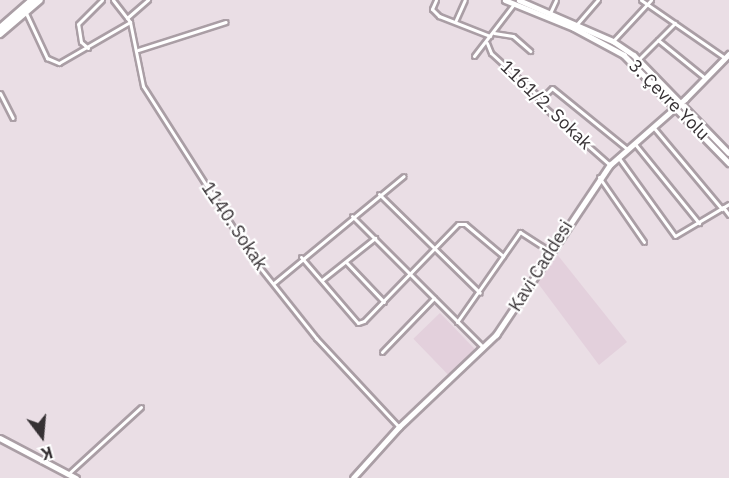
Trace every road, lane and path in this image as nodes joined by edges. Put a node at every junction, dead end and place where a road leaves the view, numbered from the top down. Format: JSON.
{"nodes":[{"id":1,"x":32,"y":0,"type":"edge"},
{"id":2,"x":40,"y":0,"type":"edge"},
{"id":3,"x":102,"y":0,"type":"edge"},
{"id":4,"x":113,"y":0,"type":"edge"},
{"id":5,"x":148,"y":0,"type":"edge"},
{"id":6,"x":436,"y":0,"type":"edge"},
{"id":7,"x":465,"y":0,"type":"edge"},
{"id":8,"x":505,"y":0,"type":"edge"},
{"id":9,"x":556,"y":0,"type":"edge"},
{"id":10,"x":598,"y":0,"type":"edge"},
{"id":11,"x":641,"y":0,"type":"edge"},
{"id":12,"x":651,"y":0,"type":"edge"},
{"id":13,"x":516,"y":2,"type":"edge"},
{"id":14,"x":647,"y":4,"type":"junction"},
{"id":15,"x":25,"y":13,"type":"junction"},
{"id":16,"x":550,"y":13,"type":"junction"},
{"id":17,"x":129,"y":20,"type":"junction"},
{"id":18,"x":226,"y":22,"type":"dead end"},
{"id":19,"x":455,"y":22,"type":"junction"},
{"id":20,"x":675,"y":23,"type":"junction"},
{"id":21,"x":577,"y":24,"type":"junction"},
{"id":22,"x":0,"y":28,"type":"edge"},
{"id":23,"x":494,"y":33,"type":"junction"},
{"id":24,"x":0,"y":34,"type":"edge"},
{"id":25,"x":490,"y":36,"type":"junction"},
{"id":26,"x":658,"y":40,"type":"junction"},
{"id":27,"x":613,"y":41,"type":"junction"},
{"id":28,"x":487,"y":43,"type":"junction"},
{"id":29,"x":89,"y":49,"type":"junction"},
{"id":30,"x":138,"y":50,"type":"junction"},
{"id":31,"x":530,"y":51,"type":"dead end"},
{"id":32,"x":474,"y":56,"type":"dead end"},
{"id":33,"x":727,"y":57,"type":"edge"},
{"id":34,"x":639,"y":60,"type":"junction"},
{"id":35,"x":706,"y":79,"type":"junction"},
{"id":36,"x":0,"y":93,"type":"edge"},
{"id":37,"x":536,"y":94,"type":"junction"},
{"id":38,"x":678,"y":105,"type":"junction"},
{"id":39,"x":13,"y":118,"type":"dead end"},
{"id":40,"x":653,"y":126,"type":"junction"},
{"id":41,"x":634,"y":143,"type":"junction"},
{"id":42,"x":627,"y":149,"type":"junction"},
{"id":43,"x":728,"y":149,"type":"edge"},
{"id":44,"x":618,"y":157,"type":"junction"},
{"id":45,"x":729,"y":163,"type":"edge"},
{"id":46,"x":610,"y":165,"type":"junction"},
{"id":47,"x":404,"y":176,"type":"dead end"},
{"id":48,"x":599,"y":177,"type":"junction"},
{"id":49,"x":380,"y":194,"type":"junction"},
{"id":50,"x":729,"y":204,"type":"edge"},
{"id":51,"x":722,"y":208,"type":"junction"},
{"id":52,"x":729,"y":215,"type":"edge"},
{"id":53,"x":352,"y":216,"type":"junction"},
{"id":54,"x":700,"y":223,"type":"junction"},
{"id":55,"x":375,"y":238,"type":"junction"},
{"id":56,"x":644,"y":242,"type":"dead end"},
{"id":57,"x":435,"y":249,"type":"junction"},
{"id":58,"x":549,"y":251,"type":"junction"},
{"id":59,"x":503,"y":256,"type":"junction"},
{"id":60,"x":301,"y":257,"type":"junction"},
{"id":61,"x":346,"y":262,"type":"junction"},
{"id":62,"x":410,"y":274,"type":"junction"},
{"id":63,"x":322,"y":280,"type":"junction"},
{"id":64,"x":274,"y":283,"type":"junction"},
{"id":65,"x":480,"y":293,"type":"junction"},
{"id":66,"x":434,"y":298,"type":"junction"},
{"id":67,"x":384,"y":302,"type":"junction"},
{"id":68,"x":458,"y":322,"type":"junction"},
{"id":69,"x":484,"y":348,"type":"junction"},
{"id":70,"x":382,"y":352,"type":"dead end"},
{"id":71,"x":141,"y":407,"type":"dead end"},
{"id":72,"x":399,"y":427,"type":"junction"},
{"id":73,"x":0,"y":438,"type":"edge"},
{"id":74,"x":68,"y":474,"type":"junction"},
{"id":75,"x":74,"y":478,"type":"edge"},
{"id":76,"x":353,"y":478,"type":"edge"}],
"edges":[{"from":1,"to":22,"type":"highway"},
{"from":2,"to":15,"type":"highway"},
{"from":3,"to":29,"type":"street"},
{"from":4,"to":17,"type":"street","name":"1140. Sokak"},
{"from":5,"to":17,"type":"street"},
{"from":6,"to":19,"type":"street"},
{"from":7,"to":19,"type":"street"},
{"from":8,"to":13,"type":"street","name":"3. Çevre Yolu"},
{"from":9,"to":16,"type":"street"},
{"from":10,"to":21,"type":"street"},
{"from":11,"to":14,"type":"street"},
{"from":12,"to":14,"type":"street"},
{"from":13,"to":16,"type":"street","name":"3. Çevre Yolu"},
{"from":13,"to":23,"type":"street"},
{"from":13,"to":38,"type":"street","name":"3. Çevre Yolu"},
{"from":14,"to":20,"type":"street"},
{"from":14,"to":27,"type":"street"},
{"from":15,"to":24,"type":"highway"},
{"from":15,"to":29,"type":"street"},
{"from":16,"to":21,"type":"street","name":"3. Çevre Yolu"},
{"from":17,"to":29,"type":"street"},
{"from":17,"to":30,"type":"street","name":"1140. Sokak"},
{"from":18,"to":30,"type":"street"},
{"from":19,"to":25,"type":"street"},
{"from":20,"to":26,"type":"street"},
{"from":20,"to":33,"type":"street"},
{"from":21,"to":27,"type":"street","name":"3. Çevre Yolu"},
{"from":23,"to":25,"type":"street"},
{"from":23,"to":31,"type":"street"},
{"from":25,"to":28,"type":"street"},
{"from":26,"to":34,"type":"street"},
{"from":26,"to":35,"type":"street"},
{"from":27,"to":34,"type":"street","name":"3. Çevre Yolu"},
{"from":28,"to":32,"type":"street"},
{"from":28,"to":37,"type":"street","name":"1161/2. Sokak"},
{"from":30,"to":64,"type":"street","name":"1140. Sokak"},
{"from":33,"to":35,"type":"street","name":"Kavi Caddesi"},
{"from":34,"to":38,"type":"street","name":"3. Çevre Yolu"},
{"from":35,"to":38,"type":"street","name":"Kavi Caddesi"},
{"from":36,"to":39,"type":"street"},
{"from":37,"to":42,"type":"street"},
{"from":37,"to":46,"type":"street","name":"1161/2. Sokak"},
{"from":38,"to":40,"type":"street","name":"Kavi Caddesi"},
{"from":38,"to":43,"type":"street","name":"3. Çevre Yolu"},
{"from":38,"to":45,"type":"street","name":"3. Çevre Yolu"},
{"from":40,"to":41,"type":"street","name":"Kavi Caddesi"},
{"from":40,"to":51,"type":"street"},
{"from":41,"to":42,"type":"street","name":"Kavi Caddesi"},
{"from":41,"to":54,"type":"street"},
{"from":42,"to":44,"type":"street","name":"Kavi Caddesi"},
{"from":44,"to":46,"type":"street","name":"Kavi Caddesi"},
{"from":44,"to":54,"type":"street"},
{"from":46,"to":48,"type":"street","name":"Kavi Caddesi"},
{"from":47,"to":49,"type":"street"},
{"from":48,"to":56,"type":"street"},
{"from":48,"to":58,"type":"street","name":"Kavi Caddesi"},
{"from":49,"to":53,"type":"street"},
{"from":49,"to":57,"type":"street"},
{"from":50,"to":51,"type":"street"},
{"from":51,"to":52,"type":"street"},
{"from":51,"to":54,"type":"street"},
{"from":53,"to":55,"type":"street"},
{"from":53,"to":60,"type":"street"},
{"from":55,"to":61,"type":"street"},
{"from":55,"to":62,"type":"street"},
{"from":57,"to":59,"type":"street"},
{"from":57,"to":62,"type":"street"},
{"from":57,"to":65,"type":"street"},
{"from":58,"to":59,"type":"street"},
{"from":58,"to":69,"type":"street","name":"Kavi Caddesi"},
{"from":59,"to":65,"type":"street"},
{"from":60,"to":63,"type":"street"},
{"from":60,"to":64,"type":"street"},
{"from":61,"to":63,"type":"street"},
{"from":61,"to":67,"type":"street"},
{"from":62,"to":66,"type":"street"},
{"from":62,"to":67,"type":"street"},
{"from":63,"to":67,"type":"street"},
{"from":64,"to":72,"type":"street","name":"1140. Sokak"},
{"from":65,"to":68,"type":"street"},
{"from":66,"to":68,"type":"street"},
{"from":66,"to":70,"type":"street"},
{"from":68,"to":69,"type":"street"},
{"from":69,"to":72,"type":"street","name":"Kavi Caddesi"},
{"from":71,"to":74,"type":"street"},
{"from":72,"to":76,"type":"street","name":"Kavi Caddesi"},
{"from":73,"to":74,"type":"street"},
{"from":74,"to":75,"type":"street"}]}
